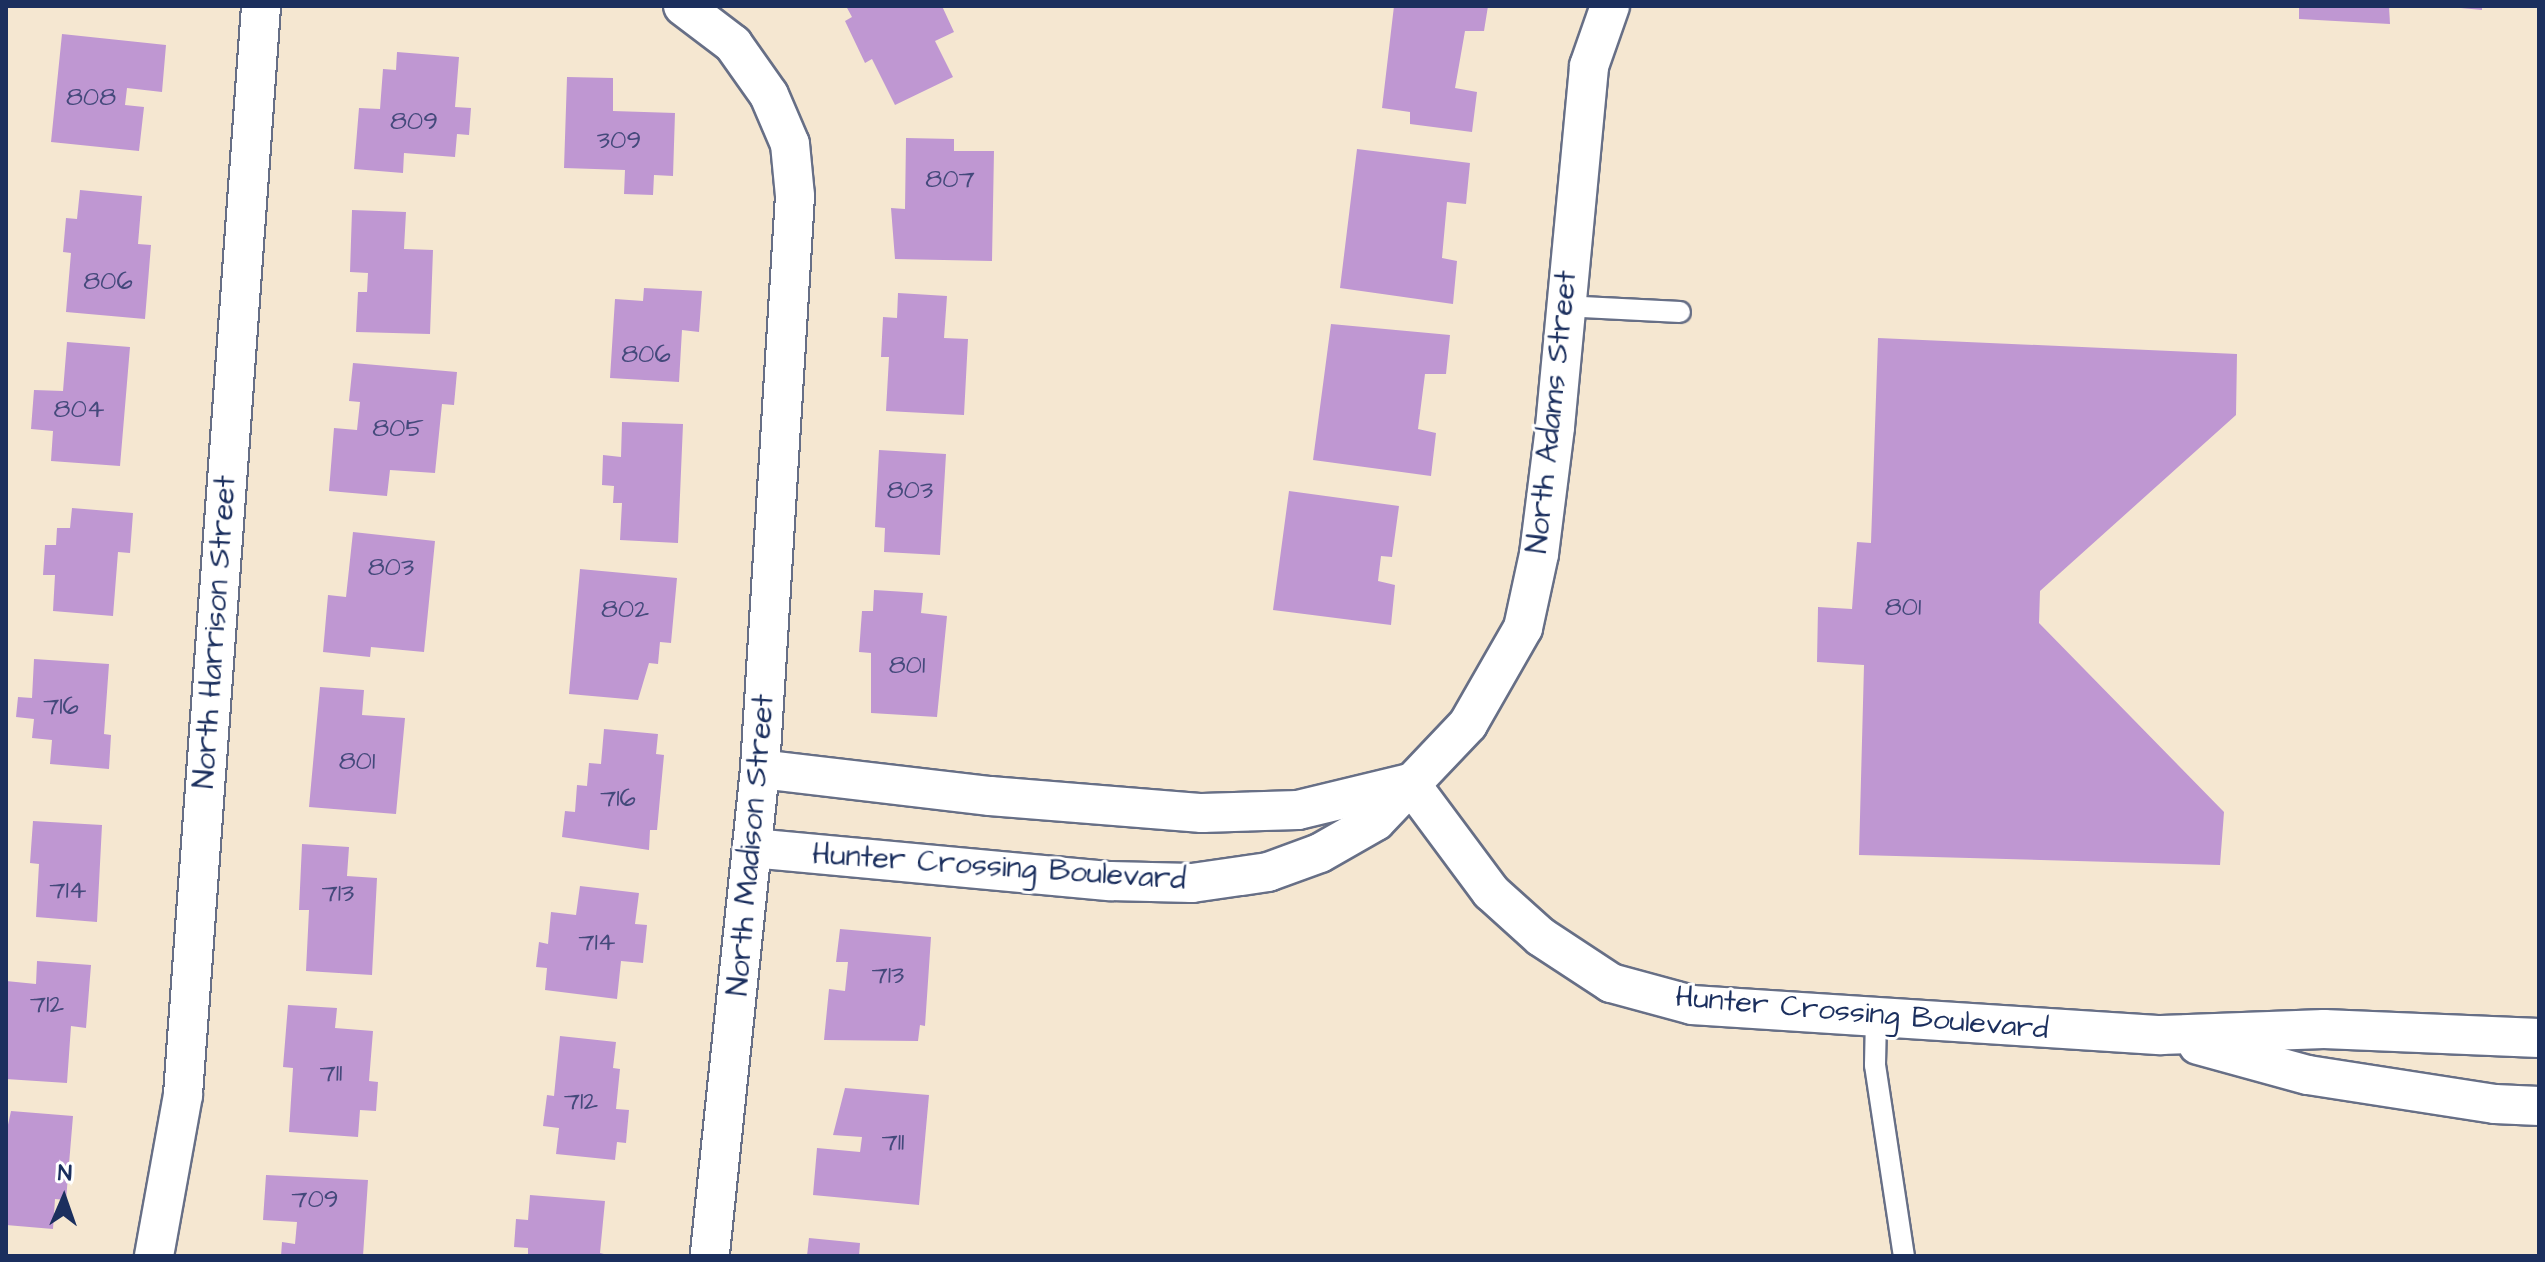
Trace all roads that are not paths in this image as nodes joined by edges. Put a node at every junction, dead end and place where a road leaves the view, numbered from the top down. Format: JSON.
{"nodes":[{"id":1,"x":261,"y":6,"type":"edge"},
{"id":2,"x":683,"y":6,"type":"edge"},
{"id":3,"x":1610,"y":6,"type":"edge"},
{"id":4,"x":1563,"y":306,"type":"junction"},
{"id":5,"x":1680,"y":312,"type":"dead end"},
{"id":6,"x":760,"y":769,"type":"junction"},
{"id":7,"x":1410,"y":783,"type":"junction"},
{"id":8,"x":752,"y":848,"type":"junction"},
{"id":9,"x":1876,"y":1017,"type":"junction"},
{"id":10,"x":2161,"y":1035,"type":"junction"},
{"id":11,"x":2539,"y":1038,"type":"edge"},
{"id":12,"x":2539,"y":1106,"type":"edge"},
{"id":13,"x":154,"y":1256,"type":"edge"},
{"id":14,"x":710,"y":1256,"type":"edge"},
{"id":15,"x":1904,"y":1256,"type":"edge"}],
"edges":[{"from":1,"to":13,"type":"street","name":"North Harrison Street"},
{"from":2,"to":6,"type":"street","name":"North Madison Street"},
{"from":3,"to":4,"type":"street","name":"North Adams Street"},
{"from":4,"to":5,"type":"lane"},
{"from":4,"to":7,"type":"street","name":"North Adams Street"},
{"from":6,"to":7,"type":"street"},
{"from":6,"to":8,"type":"street","name":"North Madison Street"},
{"from":7,"to":8,"type":"street","name":"Hunter Crossing Boulevard"},
{"from":7,"to":9,"type":"street","name":"Hunter Crossing Boulevard"},
{"from":8,"to":14,"type":"street","name":"North Madison Street"},
{"from":9,"to":10,"type":"street","name":"Hunter Crossing Boulevard"},
{"from":9,"to":15,"type":"lane"},
{"from":10,"to":11,"type":"street","name":"Hunter Crossing Boulevard"},
{"from":10,"to":12,"type":"street","name":"Hunter Crossing Boulevard"}]}
